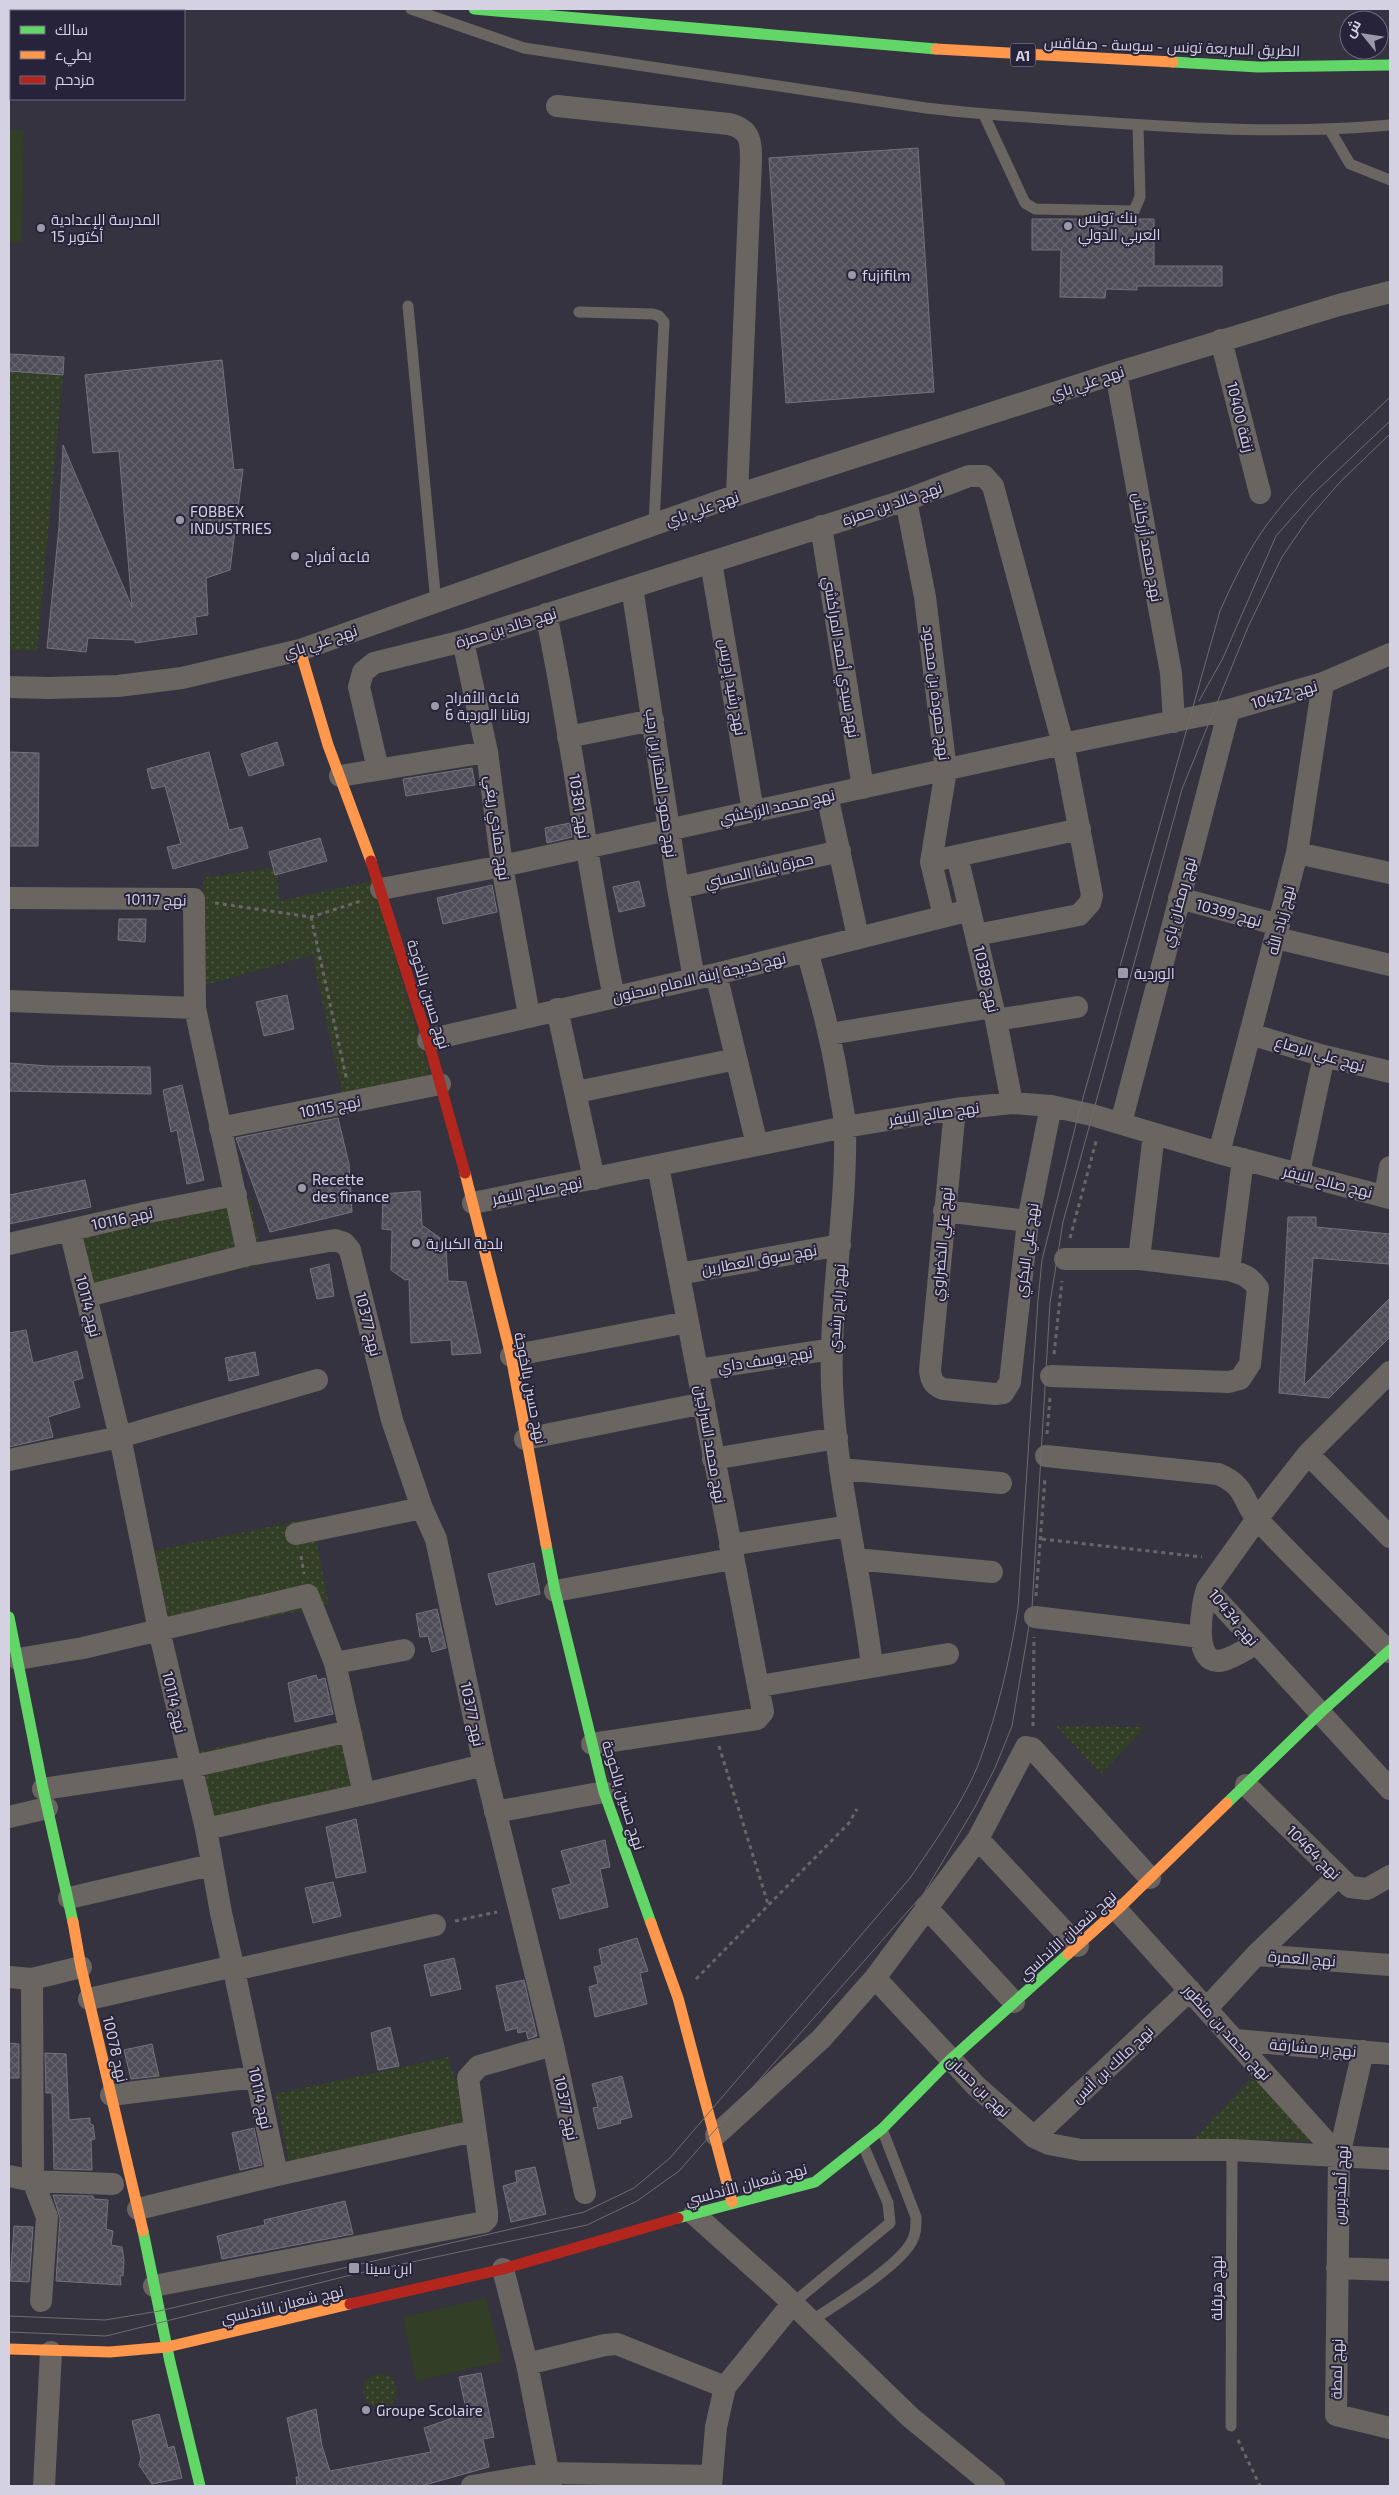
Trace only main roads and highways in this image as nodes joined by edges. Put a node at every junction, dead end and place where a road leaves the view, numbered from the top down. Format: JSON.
{"nodes":[{"id":1,"x":474,"y":9,"type":"edge"},
{"id":2,"x":1390,"y":65,"type":"edge"},
{"id":3,"x":300,"y":650,"type":"road end"},
{"id":4,"x":9,"y":1617,"type":"edge"},
{"id":5,"x":13,"y":1648,"type":"edge"},
{"id":6,"x":1390,"y":1652,"type":"edge"},
{"id":7,"x":732,"y":2202,"type":"junction"},
{"id":8,"x":167,"y":2347,"type":"junction"},
{"id":9,"x":9,"y":2349,"type":"edge"},
{"id":10,"x":200,"y":2486,"type":"edge"}],
"edges":[{"from":1,"to":2,"type":"main road","name":"الطريق السريعة تونس - سوسة - صفاقس","number":"A1"},
{"from":3,"to":7,"type":"main road","name":"نهج حسين بالخوجة"},
{"from":4,"to":5,"type":"main road","name":"نهج 10078"},
{"from":5,"to":8,"type":"main road","name":"نهج 10078"},
{"from":6,"to":7,"type":"main road","name":"نهج شعبان الأندلسي"},
{"from":7,"to":8,"type":"main road","name":"نهج شعبان الأندلسي"},
{"from":8,"to":9,"type":"main road","name":"نهج شعبان الأندلسي"},
{"from":8,"to":10,"type":"main road","name":"نهج 10078"}]}
